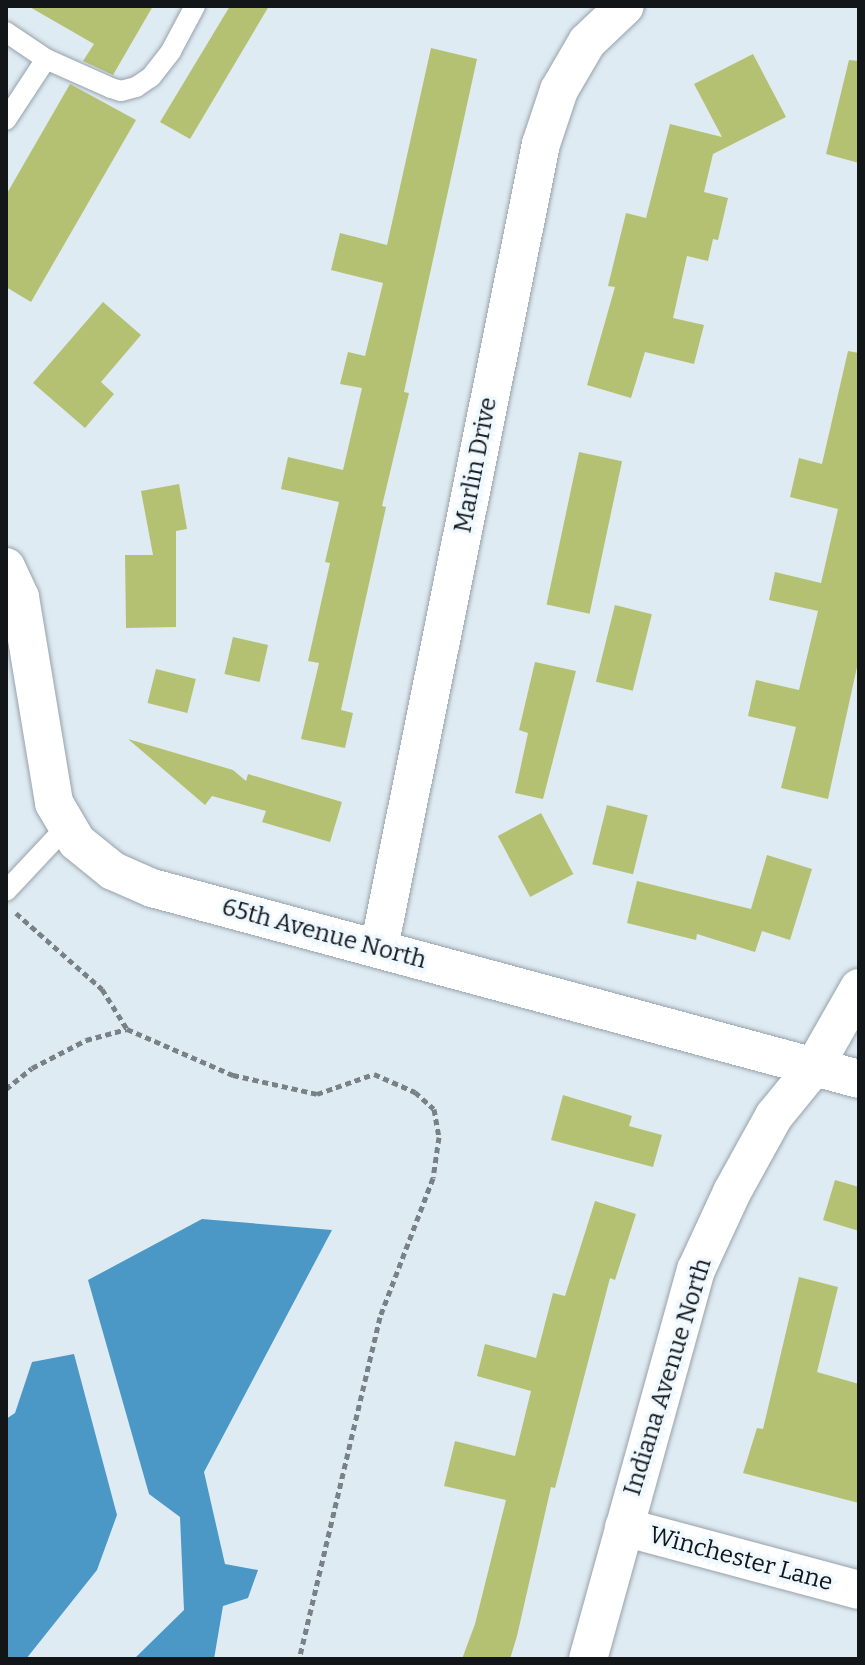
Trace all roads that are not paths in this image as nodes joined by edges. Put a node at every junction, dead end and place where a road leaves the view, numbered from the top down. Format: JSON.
{"nodes":[{"id":1,"x":195,"y":6,"type":"edge"},
{"id":2,"x":625,"y":6,"type":"edge"},
{"id":3,"x":6,"y":32,"type":"edge"},
{"id":4,"x":46,"y":59,"type":"junction"},
{"id":5,"x":6,"y":120,"type":"edge"},
{"id":6,"x":6,"y":567,"type":"edge"},
{"id":7,"x":68,"y":825,"type":"junction"},
{"id":8,"x":6,"y":891,"type":"edge"},
{"id":9,"x":379,"y":948,"type":"junction"},
{"id":10,"x":859,"y":988,"type":"edge"},
{"id":11,"x":814,"y":1067,"type":"junction"},
{"id":12,"x":859,"y":1079,"type":"edge"},
{"id":13,"x":624,"y":1527,"type":"junction"},
{"id":14,"x":859,"y":1590,"type":"edge"},
{"id":15,"x":588,"y":1659,"type":"edge"}],
"edges":[{"from":1,"to":4,"type":"lane"},
{"from":2,"to":9,"type":"street","name":"Marlin Drive"},
{"from":3,"to":4,"type":"lane"},
{"from":4,"to":5,"type":"lane"},
{"from":6,"to":7,"type":"street","name":"65th Avenue North"},
{"from":7,"to":8,"type":"lane"},
{"from":7,"to":9,"type":"street","name":"65th Avenue North"},
{"from":9,"to":11,"type":"street","name":"65th Avenue North"},
{"from":10,"to":11,"type":"street","name":"Indiana Avenue North"},
{"from":11,"to":12,"type":"street","name":"65th Avenue North"},
{"from":11,"to":13,"type":"street","name":"Indiana Avenue North"},
{"from":13,"to":14,"type":"street","name":"Winchester Lane"},
{"from":13,"to":15,"type":"street","name":"Indiana Avenue North"}]}
